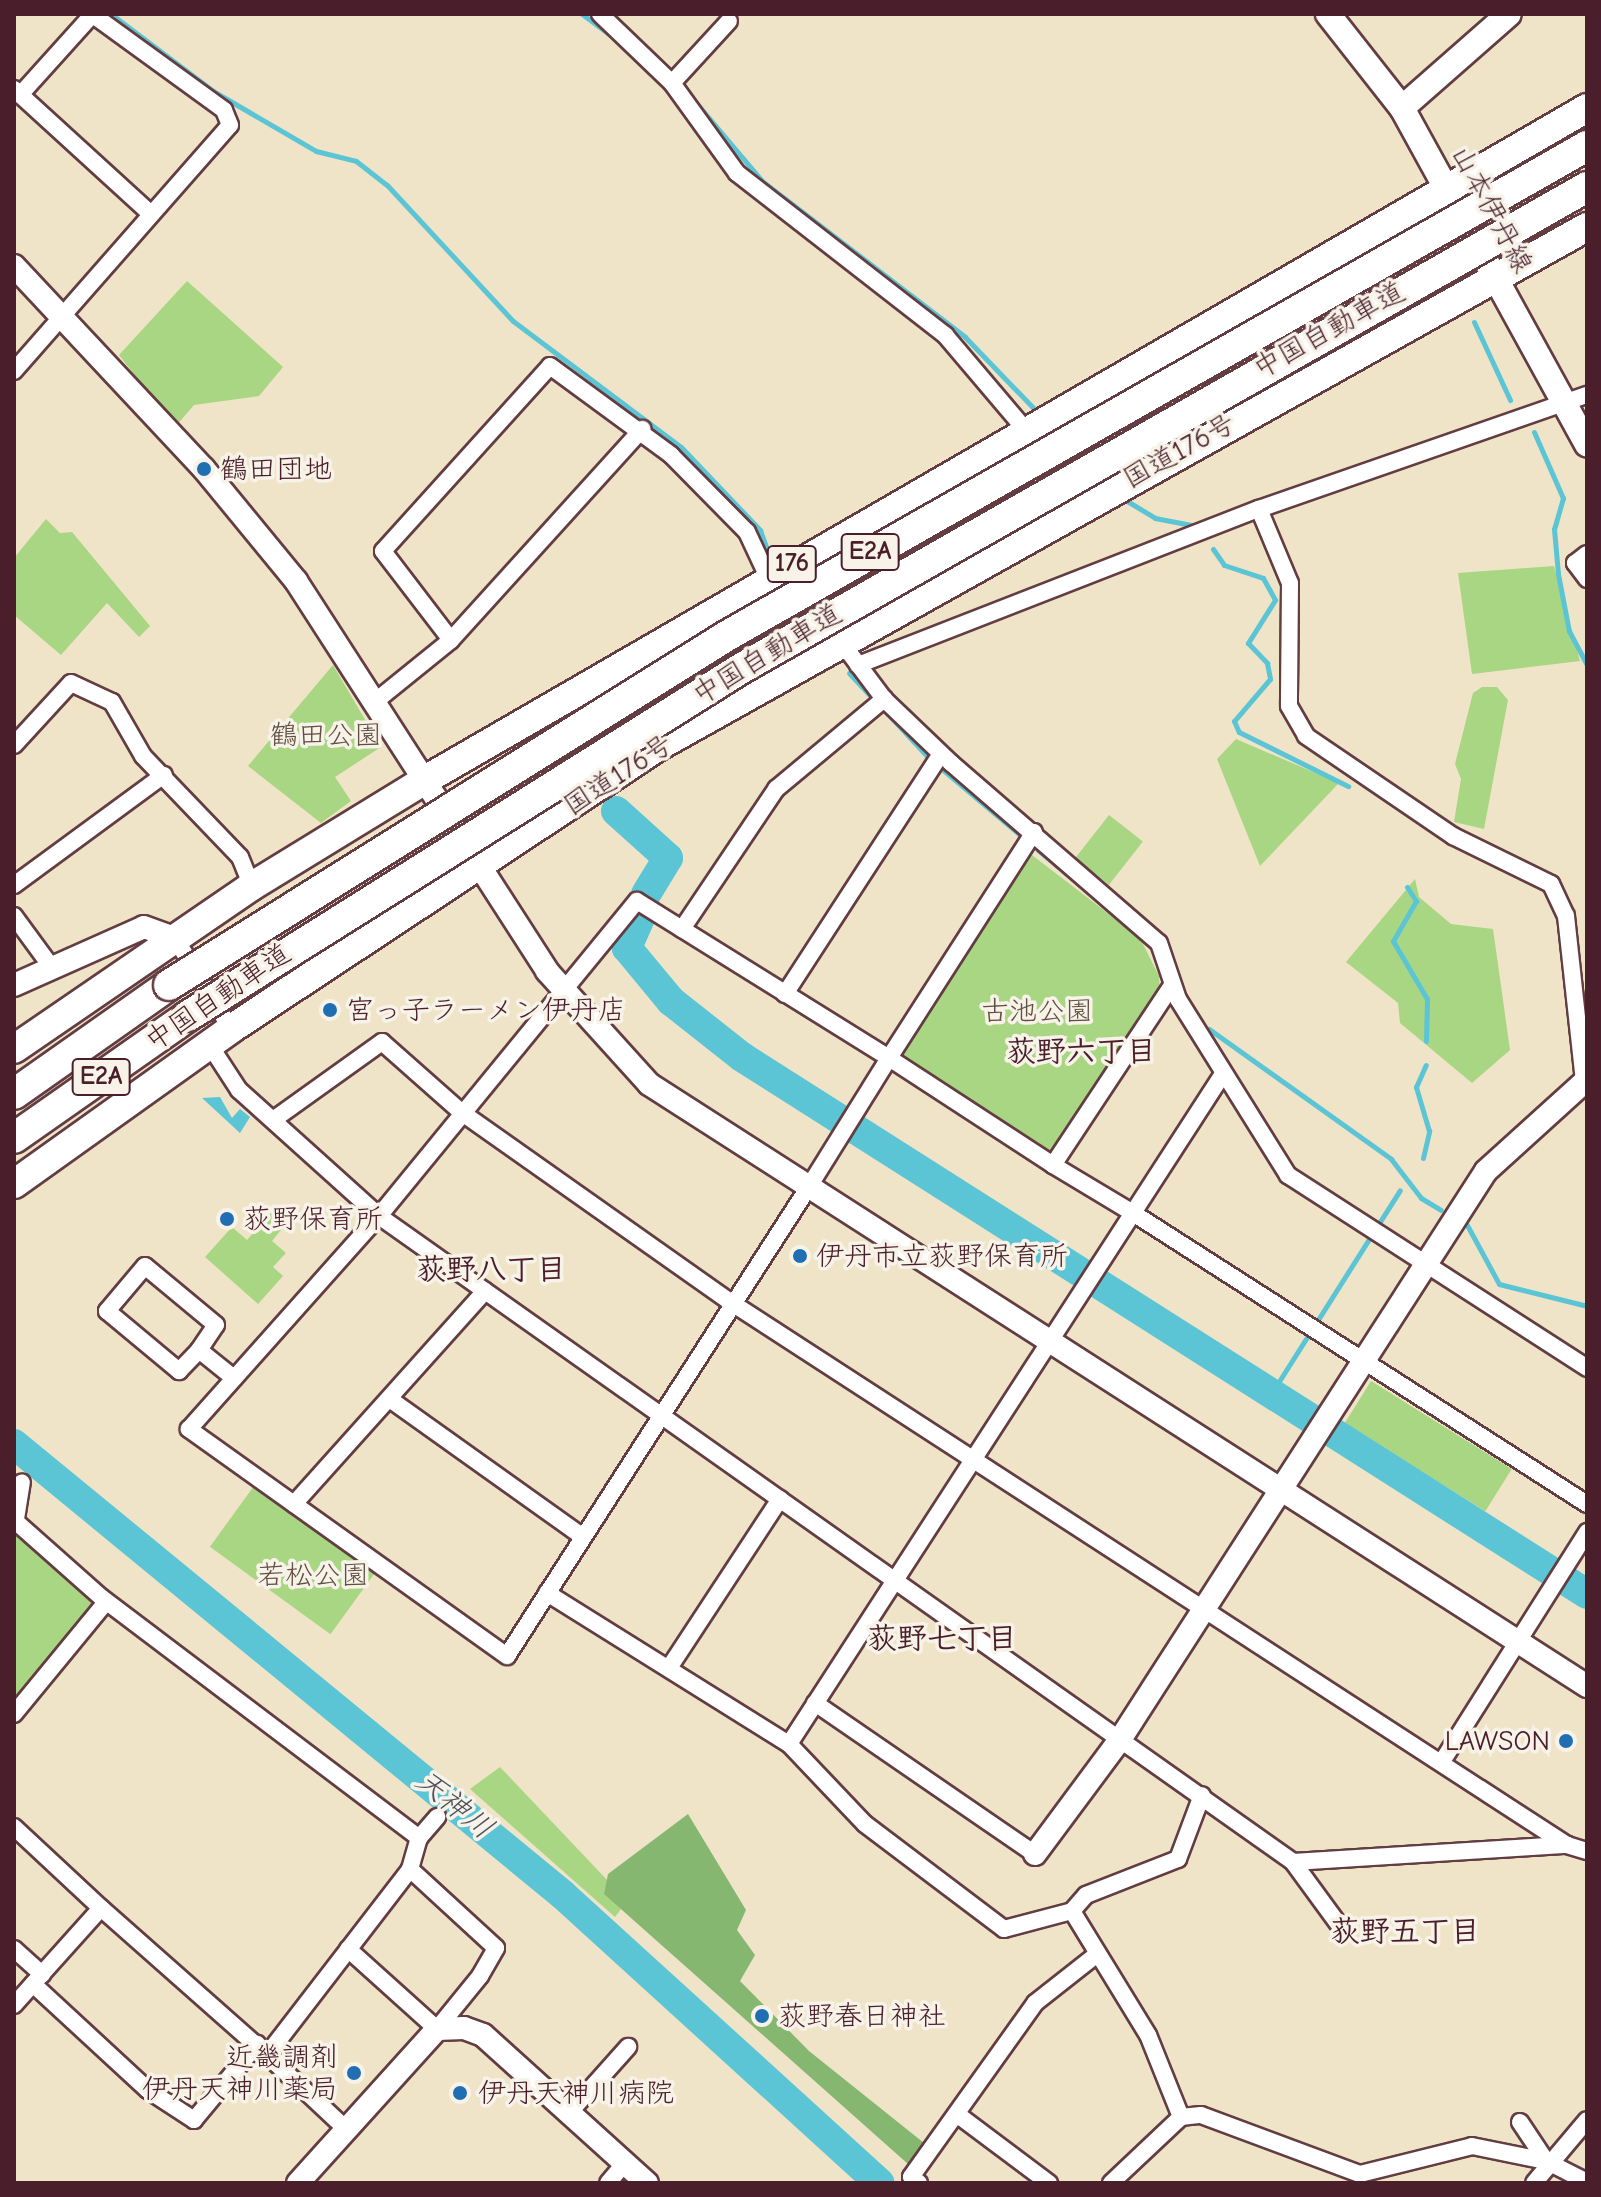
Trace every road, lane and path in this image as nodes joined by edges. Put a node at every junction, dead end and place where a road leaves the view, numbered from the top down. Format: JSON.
{"nodes":[{"id":1,"x":92,"y":14,"type":"edge"},
{"id":2,"x":600,"y":14,"type":"edge"},
{"id":3,"x":1328,"y":14,"type":"edge"},
{"id":4,"x":1509,"y":14,"type":"edge"},
{"id":5,"x":729,"y":21,"type":"dead end"},
{"id":6,"x":672,"y":83,"type":"junction"},
{"id":7,"x":17,"y":92,"type":"edge"},
{"id":8,"x":1402,"y":108,"type":"junction"},
{"id":9,"x":1587,"y":108,"type":"edge"},
{"id":10,"x":1587,"y":146,"type":"edge"},
{"id":11,"x":1444,"y":185,"type":"junction"},
{"id":12,"x":1587,"y":187,"type":"edge"},
{"id":13,"x":151,"y":214,"type":"junction"},
{"id":14,"x":1587,"y":227,"type":"edge"},
{"id":15,"x":14,"y":266,"type":"edge"},
{"id":16,"x":1494,"y":277,"type":"junction"},
{"id":17,"x":61,"y":316,"type":"junction"},
{"id":18,"x":14,"y":371,"type":"edge"},
{"id":19,"x":1587,"y":395,"type":"edge"},
{"id":20,"x":1564,"y":405,"type":"junction"},
{"id":21,"x":1024,"y":428,"type":"junction"},
{"id":22,"x":642,"y":429,"type":"junction"},
{"id":23,"x":1587,"y":444,"type":"edge"},
{"id":24,"x":1259,"y":509,"type":"junction"},
{"id":25,"x":1587,"y":554,"type":"edge"},
{"id":26,"x":768,"y":577,"type":"junction"},
{"id":27,"x":1587,"y":579,"type":"edge"},
{"id":28,"x":451,"y":640,"type":"junction"},
{"id":29,"x":850,"y":654,"type":"junction"},
{"id":30,"x":884,"y":699,"type":"junction"},
{"id":31,"x":377,"y":700,"type":"junction"},
{"id":32,"x":14,"y":745,"type":"edge"},
{"id":33,"x":941,"y":754,"type":"junction"},
{"id":34,"x":164,"y":775,"type":"junction"},
{"id":35,"x":425,"y":780,"type":"junction"},
{"id":36,"x":1034,"y":832,"type":"junction"},
{"id":37,"x":479,"y":866,"type":"junction"},
{"id":38,"x":14,"y":885,"type":"edge"},
{"id":39,"x":252,"y":886,"type":"junction"},
{"id":40,"x":14,"y":916,"type":"edge"},
{"id":41,"x":682,"y":929,"type":"junction"},
{"id":42,"x":175,"y":938,"type":"junction"},
{"id":43,"x":53,"y":969,"type":"junction"},
{"id":44,"x":14,"y":985,"type":"edge"},
{"id":45,"x":1172,"y":985,"type":"junction"},
{"id":46,"x":563,"y":992,"type":"junction"},
{"id":47,"x":785,"y":994,"type":"junction"},
{"id":48,"x":220,"y":1037,"type":"junction"},
{"id":49,"x":14,"y":1049,"type":"edge"},
{"id":50,"x":889,"y":1058,"type":"junction"},
{"id":51,"x":1223,"y":1074,"type":"junction"},
{"id":52,"x":1584,"y":1082,"type":"joint"},
{"id":53,"x":14,"y":1094,"type":"edge"},
{"id":54,"x":461,"y":1112,"type":"junction"},
{"id":55,"x":273,"y":1120,"type":"junction"},
{"id":56,"x":14,"y":1138,"type":"edge"},
{"id":57,"x":1053,"y":1165,"type":"junction"},
{"id":58,"x":14,"y":1184,"type":"edge"},
{"id":59,"x":808,"y":1188,"type":"junction"},
{"id":60,"x":1133,"y":1213,"type":"junction"},
{"id":61,"x":379,"y":1216,"type":"junction"},
{"id":62,"x":1425,"y":1264,"type":"junction"},
{"id":63,"x":485,"y":1291,"type":"junction"},
{"id":64,"x":732,"y":1303,"type":"junction"},
{"id":65,"x":1046,"y":1344,"type":"junction"},
{"id":66,"x":199,"y":1350,"type":"junction"},
{"id":67,"x":1363,"y":1362,"type":"junction"},
{"id":68,"x":1587,"y":1368,"type":"edge"},
{"id":69,"x":234,"y":1378,"type":"junction"},
{"id":70,"x":391,"y":1400,"type":"junction"},
{"id":71,"x":659,"y":1417,"type":"junction"},
{"id":72,"x":976,"y":1459,"type":"junction"},
{"id":73,"x":22,"y":1482,"type":"dead end"},
{"id":74,"x":1278,"y":1491,"type":"junction"},
{"id":75,"x":780,"y":1499,"type":"junction"},
{"id":76,"x":294,"y":1504,"type":"junction"},
{"id":77,"x":1587,"y":1504,"type":"edge"},
{"id":78,"x":15,"y":1519,"type":"edge"},
{"id":79,"x":1587,"y":1532,"type":"edge"},
{"id":80,"x":583,"y":1537,"type":"junction"},
{"id":81,"x":896,"y":1582,"type":"junction"},
{"id":82,"x":547,"y":1593,"type":"junction"},
{"id":83,"x":106,"y":1602,"type":"junction"},
{"id":84,"x":1205,"y":1606,"type":"junction"},
{"id":85,"x":1517,"y":1640,"type":"junction"},
{"id":86,"x":669,"y":1668,"type":"junction"},
{"id":87,"x":1587,"y":1686,"type":"edge"},
{"id":88,"x":815,"y":1703,"type":"junction"},
{"id":89,"x":14,"y":1714,"type":"edge"},
{"id":90,"x":1121,"y":1738,"type":"junction"},
{"id":91,"x":789,"y":1744,"type":"junction"},
{"id":92,"x":1443,"y":1760,"type":"junction"},
{"id":93,"x":1202,"y":1795,"type":"junction"},
{"id":94,"x":437,"y":1817,"type":"dead end"},
{"id":95,"x":14,"y":1827,"type":"edge"},
{"id":96,"x":419,"y":1838,"type":"junction"},
{"id":97,"x":1567,"y":1845,"type":"junction"},
{"id":98,"x":1587,"y":1851,"type":"edge"},
{"id":99,"x":1035,"y":1854,"type":"joint"},
{"id":100,"x":1293,"y":1862,"type":"junction"},
{"id":101,"x":410,"y":1869,"type":"junction"},
{"id":102,"x":101,"y":1908,"type":"junction"},
{"id":103,"x":1072,"y":1911,"type":"junction"},
{"id":104,"x":1342,"y":1929,"type":"dead end"},
{"id":105,"x":14,"y":1949,"type":"edge"},
{"id":106,"x":348,"y":1949,"type":"junction"},
{"id":107,"x":1096,"y":1955,"type":"junction"},
{"id":108,"x":37,"y":1979,"type":"junction"},
{"id":109,"x":14,"y":2005,"type":"edge"},
{"id":110,"x":437,"y":2029,"type":"junction"},
{"id":111,"x":628,"y":2047,"type":"dead end"},
{"id":112,"x":262,"y":2050,"type":"junction"},
{"id":113,"x":569,"y":2113,"type":"junction"},
{"id":114,"x":958,"y":2115,"type":"junction"},
{"id":115,"x":1181,"y":2117,"type":"junction"},
{"id":116,"x":1587,"y":2120,"type":"edge"},
{"id":117,"x":1520,"y":2122,"type":"dead end"},
{"id":118,"x":346,"y":2129,"type":"junction"},
{"id":119,"x":1546,"y":2161,"type":"junction"},
{"id":120,"x":625,"y":2163,"type":"junction"},
{"id":121,"x":1363,"y":2178,"type":"edge"},
{"id":122,"x":307,"y":2180,"type":"edge"},
{"id":123,"x":1587,"y":2182,"type":"edge"},
{"id":124,"x":608,"y":2183,"type":"edge"},
{"id":125,"x":647,"y":2183,"type":"edge"},
{"id":126,"x":919,"y":2183,"type":"edge"},
{"id":127,"x":1049,"y":2183,"type":"edge"},
{"id":128,"x":1111,"y":2183,"type":"edge"},
{"id":129,"x":1534,"y":2183,"type":"edge"}],
"edges":[{"from":1,"to":7,"type":"street"},
{"from":1,"to":13,"type":"street"},
{"from":2,"to":6,"type":"street"},
{"from":3,"to":8,"type":"main road","name":"山本伊丹線"},
{"from":4,"to":8,"type":"main road"},
{"from":5,"to":6,"type":"street"},
{"from":6,"to":21,"type":"street"},
{"from":7,"to":13,"type":"street"},
{"from":8,"to":11,"type":"main road","name":"山本伊丹線"},
{"from":9,"to":11,"type":"highway","number":"176"},
{"from":10,"to":53,"type":"highway","name":"中国自動車道","number":"E2A","bridge":true},
{"from":11,"to":16,"type":"main road","name":"山本伊丹線"},
{"from":11,"to":21,"type":"highway","number":"176"},
{"from":12,"to":56,"type":"highway","name":"中国自動車道","number":"E2A","bridge":true},
{"from":13,"to":17,"type":"street"},
{"from":14,"to":16,"type":"highway","name":"国道176号"},
{"from":15,"to":17,"type":"street"},
{"from":16,"to":20,"type":"main road","name":"山本伊丹線"},
{"from":16,"to":29,"type":"highway","name":"国道176号"},
{"from":17,"to":18,"type":"street"},
{"from":17,"to":31,"type":"street"},
{"from":19,"to":20,"type":"street"},
{"from":20,"to":23,"type":"main road","name":"山本伊丹線"},
{"from":20,"to":24,"type":"street"},
{"from":21,"to":26,"type":"highway","number":"176"},
{"from":22,"to":26,"type":"street"},
{"from":22,"to":28,"type":"street"},
{"from":22,"to":28,"type":"street"},
{"from":24,"to":29,"type":"street"},
{"from":24,"to":52,"type":"street"},
{"from":25,"to":27,"type":"street"},
{"from":26,"to":35,"type":"highway","number":"176"},
{"from":28,"to":31,"type":"street"},
{"from":29,"to":30,"type":"street"},
{"from":29,"to":37,"type":"highway","name":"国道176号"},
{"from":30,"to":33,"type":"street"},
{"from":30,"to":41,"type":"street"},
{"from":31,"to":35,"type":"street"},
{"from":32,"to":34,"type":"street"},
{"from":33,"to":36,"type":"street"},
{"from":33,"to":47,"type":"street"},
{"from":34,"to":38,"type":"street"},
{"from":34,"to":39,"type":"street"},
{"from":35,"to":37,"type":"street"},
{"from":35,"to":39,"type":"highway","number":"176"},
{"from":36,"to":45,"type":"street"},
{"from":36,"to":50,"type":"street"},
{"from":37,"to":46,"type":"street"},
{"from":37,"to":48,"type":"highway","name":"国道176号"},
{"from":39,"to":42,"type":"highway","number":"176"},
{"from":40,"to":43,"type":"street"},
{"from":41,"to":46,"type":"street"},
{"from":41,"to":47,"type":"street"},
{"from":42,"to":43,"type":"street"},
{"from":42,"to":48,"type":"street"},
{"from":42,"to":49,"type":"highway","number":"176"},
{"from":43,"to":44,"type":"street"},
{"from":45,"to":51,"type":"street"},
{"from":45,"to":57,"type":"street"},
{"from":46,"to":54,"type":"street"},
{"from":46,"to":59,"type":"street"},
{"from":47,"to":50,"type":"street"},
{"from":48,"to":55,"type":"street"},
{"from":48,"to":58,"type":"highway","name":"国道176号"},
{"from":50,"to":57,"type":"street"},
{"from":50,"to":59,"type":"street"},
{"from":51,"to":60,"type":"street"},
{"from":51,"to":62,"type":"street"},
{"from":52,"to":62,"type":"street"},
{"from":54,"to":55,"type":"street"},
{"from":54,"to":61,"type":"street"},
{"from":54,"to":64,"type":"street"},
{"from":55,"to":61,"type":"street"},
{"from":57,"to":60,"type":"street"},
{"from":59,"to":64,"type":"street"},
{"from":59,"to":65,"type":"street"},
{"from":60,"to":65,"type":"street"},
{"from":60,"to":67,"type":"street"},
{"from":61,"to":63,"type":"street"},
{"from":61,"to":69,"type":"street"},
{"from":62,"to":67,"type":"street"},
{"from":62,"to":68,"type":"street"},
{"from":63,"to":70,"type":"street"},
{"from":63,"to":71,"type":"street"},
{"from":64,"to":71,"type":"street"},
{"from":64,"to":72,"type":"street"},
{"from":65,"to":72,"type":"street"},
{"from":65,"to":74,"type":"street"},
{"from":66,"to":66,"type":"street"},
{"from":66,"to":69,"type":"street"},
{"from":67,"to":74,"type":"street"},
{"from":67,"to":77,"type":"street"},
{"from":69,"to":76,"type":"street"},
{"from":70,"to":76,"type":"street"},
{"from":70,"to":80,"type":"street"},
{"from":71,"to":75,"type":"street"},
{"from":71,"to":80,"type":"street"},
{"from":72,"to":81,"type":"street"},
{"from":72,"to":84,"type":"street"},
{"from":73,"to":78,"type":"street"},
{"from":74,"to":84,"type":"street"},
{"from":74,"to":85,"type":"street"},
{"from":75,"to":81,"type":"street"},
{"from":75,"to":86,"type":"street"},
{"from":76,"to":82,"type":"street"},
{"from":78,"to":83,"type":"street"},
{"from":79,"to":85,"type":"street"},
{"from":80,"to":82,"type":"street"},
{"from":81,"to":88,"type":"street"},
{"from":81,"to":90,"type":"street"},
{"from":82,"to":86,"type":"street"},
{"from":83,"to":89,"type":"street"},
{"from":83,"to":96,"type":"street"},
{"from":84,"to":90,"type":"street"},
{"from":84,"to":92,"type":"street"},
{"from":85,"to":87,"type":"street"},
{"from":85,"to":92,"type":"street"},
{"from":86,"to":91,"type":"street"},
{"from":88,"to":91,"type":"street"},
{"from":88,"to":99,"type":"street"},
{"from":90,"to":93,"type":"street"},
{"from":90,"to":99,"type":"street"},
{"from":91,"to":103,"type":"street"},
{"from":92,"to":97,"type":"street"},
{"from":93,"to":100,"type":"street"},
{"from":93,"to":103,"type":"street"},
{"from":94,"to":96,"type":"street"},
{"from":95,"to":102,"type":"street"},
{"from":96,"to":101,"type":"street"},
{"from":97,"to":98,"type":"street"},
{"from":97,"to":100,"type":"street"},
{"from":100,"to":104,"type":"street"},
{"from":101,"to":106,"type":"street"},
{"from":101,"to":110,"type":"street"},
{"from":102,"to":108,"type":"street"},
{"from":102,"to":112,"type":"street"},
{"from":103,"to":107,"type":"street"},
{"from":105,"to":108,"type":"street"},
{"from":106,"to":110,"type":"street"},
{"from":106,"to":112,"type":"street"},
{"from":107,"to":114,"type":"street"},
{"from":107,"to":115,"type":"street"},
{"from":108,"to":109,"type":"street"},
{"from":108,"to":112,"type":"street"},
{"from":110,"to":113,"type":"street"},
{"from":110,"to":118,"type":"street"},
{"from":111,"to":113,"type":"street"},
{"from":112,"to":118,"type":"street"},
{"from":113,"to":120,"type":"street"},
{"from":114,"to":126,"type":"street"},
{"from":114,"to":127,"type":"street"},
{"from":115,"to":121,"type":"street"},
{"from":115,"to":128,"type":"street"},
{"from":116,"to":119,"type":"street"},
{"from":117,"to":119,"type":"street"},
{"from":118,"to":122,"type":"street"},
{"from":119,"to":121,"type":"street"},
{"from":119,"to":123,"type":"street"},
{"from":119,"to":129,"type":"street"},
{"from":120,"to":124,"type":"street"},
{"from":120,"to":125,"type":"street"}]}
